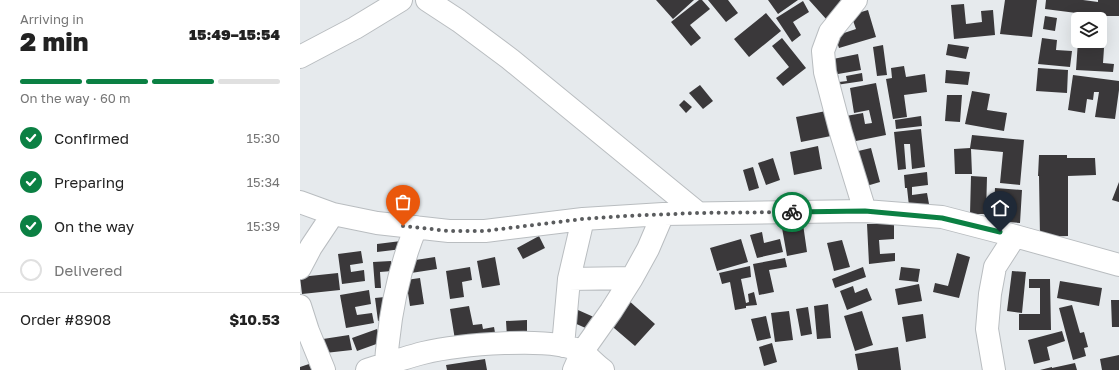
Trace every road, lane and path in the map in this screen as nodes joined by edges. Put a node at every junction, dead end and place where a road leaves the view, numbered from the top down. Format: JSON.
{"nodes":[{"id":1,"x":401,"y":0,"type":"edge"},
{"id":2,"x":427,"y":0,"type":"edge"},
{"id":3,"x":856,"y":0,"type":"edge"},
{"id":4,"x":300,"y":58,"type":"edge"},
{"id":5,"x":300,"y":202,"type":"edge"},
{"id":6,"x":865,"y":211,"type":"junction"},
{"id":7,"x":698,"y":213,"type":"junction"},
{"id":8,"x":333,"y":214,"type":"junction"},
{"id":9,"x":663,"y":214,"type":"junction"},
{"id":10,"x":583,"y":219,"type":"junction"},
{"id":11,"x":416,"y":227,"type":"junction"},
{"id":12,"x":1015,"y":236,"type":"junction"},
{"id":13,"x":1119,"y":265,"type":"edge"},
{"id":14,"x":300,"y":268,"type":"edge"},
{"id":15,"x":632,"y":278,"type":"junction"},
{"id":16,"x":569,"y":279,"type":"junction"},
{"id":17,"x":300,"y":306,"type":"edge"},
{"id":18,"x":573,"y":356,"type":"edge"},
{"id":19,"x":380,"y":368,"type":"edge"},
{"id":20,"x":324,"y":370,"type":"edge"},
{"id":21,"x":603,"y":370,"type":"edge"},
{"id":22,"x":994,"y":370,"type":"edge"}],
"edges":[{"from":1,"to":4,"type":"street"},
{"from":2,"to":7,"type":"street"},
{"from":3,"to":6,"type":"street"},
{"from":5,"to":8,"type":"street"},
{"from":6,"to":7,"type":"street"},
{"from":6,"to":12,"type":"street"},
{"from":7,"to":9,"type":"street"},
{"from":8,"to":11,"type":"street"},
{"from":8,"to":14,"type":"street"},
{"from":9,"to":10,"type":"street"},
{"from":9,"to":15,"type":"street"},
{"from":10,"to":11,"type":"street"},
{"from":10,"to":16,"type":"street"},
{"from":11,"to":19,"type":"street"},
{"from":12,"to":13,"type":"street"},
{"from":12,"to":22,"type":"street"},
{"from":15,"to":16,"type":"street"},
{"from":15,"to":18,"type":"street"},
{"from":16,"to":18,"type":"street"},
{"from":17,"to":20,"type":"street"},
{"from":18,"to":19,"type":"street"},
{"from":18,"to":21,"type":"street"}]}
